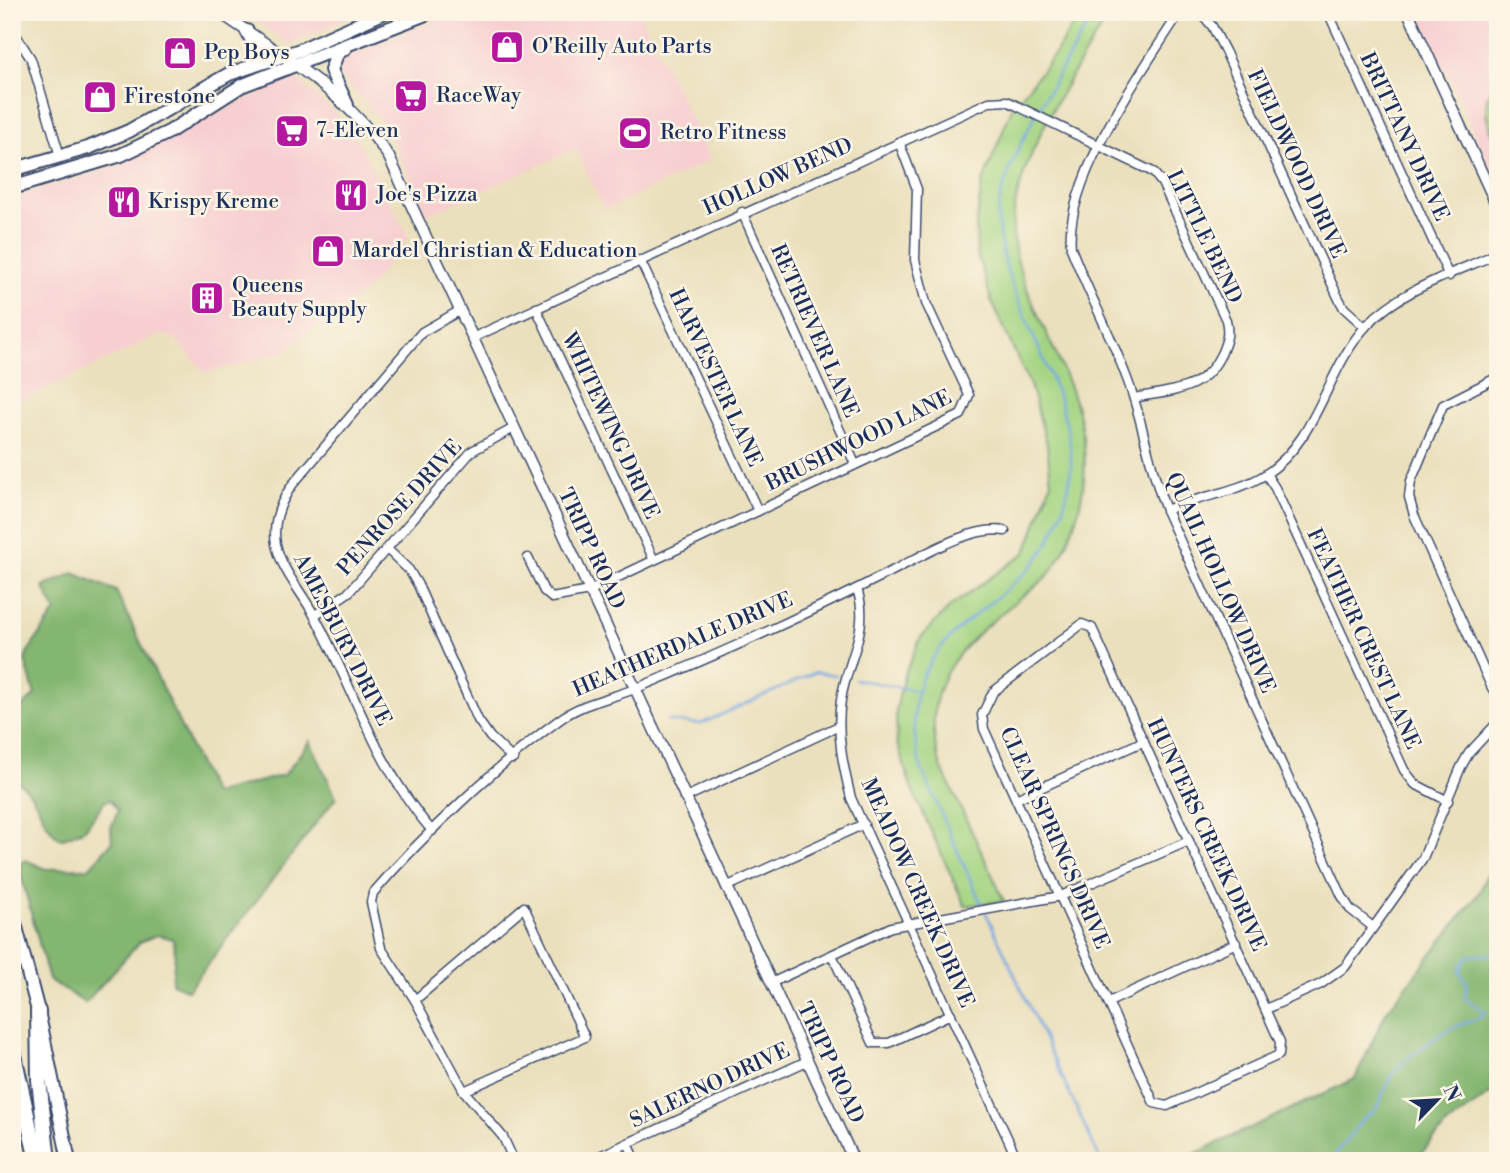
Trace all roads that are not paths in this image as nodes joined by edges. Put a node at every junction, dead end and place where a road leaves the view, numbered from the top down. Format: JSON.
{"nodes":[{"id":1,"x":219,"y":12,"type":"edge"},
{"id":2,"x":385,"y":12,"type":"edge"},
{"id":3,"x":431,"y":12,"type":"edge"},
{"id":4,"x":1180,"y":12,"type":"edge"},
{"id":5,"x":1200,"y":12,"type":"edge"},
{"id":6,"x":1328,"y":12,"type":"edge"},
{"id":7,"x":1408,"y":12,"type":"edge"},
{"id":8,"x":12,"y":29,"type":"edge"},
{"id":9,"x":247,"y":31,"type":"junction"},
{"id":10,"x":350,"y":44,"type":"junction"},
{"id":11,"x":283,"y":56,"type":"junction"},
{"id":12,"x":252,"y":66,"type":"junction"},
{"id":13,"x":296,"y":66,"type":"junction"},
{"id":14,"x":347,"y":105,"type":"junction"},
{"id":15,"x":899,"y":142,"type":"junction"},
{"id":16,"x":1102,"y":144,"type":"junction"},
{"id":17,"x":60,"y":156,"type":"junction"},
{"id":18,"x":39,"y":162,"type":"junction"},
{"id":19,"x":12,"y":170,"type":"edge"},
{"id":20,"x":65,"y":173,"type":"junction"},
{"id":21,"x":45,"y":179,"type":"junction"},
{"id":22,"x":12,"y":188,"type":"edge"},
{"id":23,"x":1498,"y":208,"type":"edge"},
{"id":24,"x":742,"y":212,"type":"junction"},
{"id":25,"x":1498,"y":253,"type":"edge"},
{"id":26,"x":640,"y":260,"type":"junction"},
{"id":27,"x":1449,"y":276,"type":"junction"},
{"id":28,"x":536,"y":308,"type":"junction"},
{"id":29,"x":459,"y":311,"type":"junction"},
{"id":30,"x":1365,"y":327,"type":"junction"},
{"id":31,"x":472,"y":338,"type":"junction"},
{"id":32,"x":1498,"y":377,"type":"edge"},
{"id":33,"x":1134,"y":398,"type":"junction"},
{"id":34,"x":514,"y":428,"type":"junction"},
{"id":35,"x":855,"y":464,"type":"junction"},
{"id":36,"x":1266,"y":474,"type":"junction"},
{"id":37,"x":1166,"y":510,"type":"junction"},
{"id":38,"x":758,"y":511,"type":"junction"},
{"id":39,"x":1005,"y":531,"type":"dead end"},
{"id":40,"x":387,"y":549,"type":"junction"},
{"id":41,"x":528,"y":558,"type":"dead end"},
{"id":42,"x":653,"y":558,"type":"junction"},
{"id":43,"x":857,"y":589,"type":"junction"},
{"id":44,"x":589,"y":591,"type":"junction"},
{"id":45,"x":314,"y":615,"type":"junction"},
{"id":46,"x":1088,"y":625,"type":"joint"},
{"id":47,"x":635,"y":689,"type":"junction"},
{"id":48,"x":1498,"y":694,"type":"edge"},
{"id":49,"x":1498,"y":722,"type":"edge"},
{"id":50,"x":839,"y":726,"type":"junction"},
{"id":51,"x":1144,"y":741,"type":"junction"},
{"id":52,"x":513,"y":759,"type":"junction"},
{"id":53,"x":684,"y":798,"type":"junction"},
{"id":54,"x":1016,"y":799,"type":"junction"},
{"id":55,"x":1448,"y":801,"type":"junction"},
{"id":56,"x":864,"y":824,"type":"junction"},
{"id":57,"x":432,"y":831,"type":"junction"},
{"id":58,"x":1189,"y":841,"type":"junction"},
{"id":59,"x":726,"y":887,"type":"junction"},
{"id":60,"x":1061,"y":896,"type":"junction"},
{"id":61,"x":12,"y":912,"type":"edge"},
{"id":62,"x":910,"y":923,"type":"junction"},
{"id":63,"x":1373,"y":927,"type":"junction"},
{"id":64,"x":1236,"y":943,"type":"junction"},
{"id":65,"x":832,"y":955,"type":"junction"},
{"id":66,"x":771,"y":983,"type":"junction"},
{"id":67,"x":415,"y":1000,"type":"junction"},
{"id":68,"x":1109,"y":1002,"type":"junction"},
{"id":69,"x":1266,"y":1009,"type":"junction"},
{"id":70,"x":38,"y":1011,"type":"junction"},
{"id":71,"x":951,"y":1014,"type":"junction"},
{"id":72,"x":12,"y":1046,"type":"edge"},
{"id":73,"x":1271,"y":1059,"type":"joint"},
{"id":74,"x":807,"y":1060,"type":"junction"},
{"id":75,"x":464,"y":1091,"type":"junction"},
{"id":76,"x":628,"y":1143,"type":"junction"},
{"id":77,"x":37,"y":1161,"type":"edge"},
{"id":78,"x":48,"y":1161,"type":"edge"},
{"id":79,"x":69,"y":1161,"type":"edge"},
{"id":80,"x":514,"y":1161,"type":"edge"},
{"id":81,"x":589,"y":1161,"type":"edge"},
{"id":82,"x":636,"y":1161,"type":"edge"},
{"id":83,"x":854,"y":1161,"type":"edge"},
{"id":84,"x":1018,"y":1161,"type":"edge"}],
"edges":[{"from":1,"to":9,"type":"street","name":"TRIPP ROAD"},
{"from":2,"to":11,"type":"main road"},
{"from":3,"to":10,"type":"main road"},
{"from":4,"to":16,"type":"street","name":"QUAIL HOLLOW DRIVE"},
{"from":5,"to":30,"type":"street","name":"FIELDWOOD DRIVE"},
{"from":6,"to":27,"type":"street","name":"BRITTANY DRIVE"},
{"from":7,"to":23,"type":"street"},
{"from":8,"to":17,"type":"street"},
{"from":9,"to":11,"type":"street","name":"TRIPP ROAD"},
{"from":9,"to":12,"type":"main road"},
{"from":10,"to":13,"type":"main road"},
{"from":10,"to":14,"type":"main road"},
{"from":11,"to":12,"type":"main road"},
{"from":11,"to":13,"type":"street","name":"TRIPP ROAD"},
{"from":12,"to":17,"type":"main road"},
{"from":13,"to":14,"type":"street","name":"TRIPP ROAD"},
{"from":13,"to":20,"type":"main road"},
{"from":14,"to":29,"type":"street","name":"TRIPP ROAD"},
{"from":15,"to":16,"type":"street","name":"HOLLOW BEND"},
{"from":15,"to":24,"type":"street","name":"HOLLOW BEND"},
{"from":15,"to":35,"type":"street","name":"BRUSHWOOD LANE"},
{"from":16,"to":33,"type":"street","name":"QUAIL HOLLOW DRIVE"},
{"from":16,"to":33,"type":"street","name":"LITTLE BEND"},
{"from":17,"to":18,"type":"main road"},
{"from":17,"to":20,"type":"main road"},
{"from":18,"to":19,"type":"main road"},
{"from":18,"to":21,"type":"main road"},
{"from":20,"to":21,"type":"main road"},
{"from":21,"to":22,"type":"main road"},
{"from":24,"to":26,"type":"street","name":"HOLLOW BEND"},
{"from":24,"to":35,"type":"street","name":"RETRIEVER LANE"},
{"from":25,"to":27,"type":"street"},
{"from":26,"to":28,"type":"street","name":"HOLLOW BEND"},
{"from":26,"to":38,"type":"street","name":"HARVESTER LANE"},
{"from":27,"to":30,"type":"street"},
{"from":28,"to":31,"type":"street","name":"HOLLOW BEND"},
{"from":28,"to":42,"type":"street","name":"WHITEWING DRIVE"},
{"from":29,"to":31,"type":"street","name":"TRIPP ROAD"},
{"from":29,"to":45,"type":"street","name":"AMESBURY DRIVE"},
{"from":30,"to":36,"type":"street"},
{"from":31,"to":34,"type":"street","name":"TRIPP ROAD"},
{"from":32,"to":48,"type":"street"},
{"from":33,"to":37,"type":"street","name":"QUAIL HOLLOW DRIVE"},
{"from":34,"to":40,"type":"street","name":"PENROSE DRIVE"},
{"from":34,"to":44,"type":"street","name":"TRIPP ROAD"},
{"from":35,"to":38,"type":"street","name":"BRUSHWOOD LANE"},
{"from":36,"to":37,"type":"street"},
{"from":36,"to":55,"type":"street","name":"FEATHER CREST LANE"},
{"from":37,"to":63,"type":"street","name":"QUAIL HOLLOW DRIVE"},
{"from":38,"to":42,"type":"street","name":"BRUSHWOOD LANE"},
{"from":39,"to":43,"type":"street","name":"HEATHERDALE DRIVE"},
{"from":40,"to":45,"type":"street","name":"PENROSE DRIVE"},
{"from":40,"to":52,"type":"street"},
{"from":41,"to":44,"type":"street","name":"BRUSHWOOD LANE"},
{"from":42,"to":44,"type":"street","name":"BRUSHWOOD LANE"},
{"from":43,"to":47,"type":"street","name":"HEATHERDALE DRIVE"},
{"from":43,"to":50,"type":"street","name":"MEADOW CREEK DRIVE"},
{"from":44,"to":47,"type":"street","name":"TRIPP ROAD"},
{"from":45,"to":57,"type":"street","name":"AMESBURY DRIVE"},
{"from":46,"to":51,"type":"street","name":"HUNTERS CREEK DRIVE"},
{"from":46,"to":54,"type":"street","name":"CLEAR SPRINGS DRIVE"},
{"from":47,"to":52,"type":"street","name":"HEATHERDALE DRIVE"},
{"from":47,"to":53,"type":"street","name":"TRIPP ROAD"},
{"from":49,"to":55,"type":"street"},
{"from":50,"to":53,"type":"street"},
{"from":50,"to":56,"type":"street","name":"MEADOW CREEK DRIVE"},
{"from":51,"to":54,"type":"street"},
{"from":51,"to":58,"type":"street","name":"HUNTERS CREEK DRIVE"},
{"from":52,"to":57,"type":"street","name":"HEATHERDALE DRIVE"},
{"from":53,"to":59,"type":"street","name":"TRIPP ROAD"},
{"from":54,"to":60,"type":"street","name":"CLEAR SPRINGS DRIVE"},
{"from":55,"to":63,"type":"street"},
{"from":56,"to":59,"type":"street"},
{"from":56,"to":62,"type":"street","name":"MEADOW CREEK DRIVE"},
{"from":57,"to":67,"type":"street","name":"HEATHERDALE DRIVE"},
{"from":58,"to":60,"type":"street"},
{"from":58,"to":64,"type":"street","name":"HUNTERS CREEK DRIVE"},
{"from":59,"to":66,"type":"street","name":"TRIPP ROAD"},
{"from":60,"to":62,"type":"street"},
{"from":60,"to":68,"type":"street","name":"CLEAR SPRINGS DRIVE"},
{"from":61,"to":70,"type":"main road"},
{"from":62,"to":65,"type":"street"},
{"from":62,"to":71,"type":"street","name":"MEADOW CREEK DRIVE"},
{"from":63,"to":69,"type":"street"},
{"from":64,"to":68,"type":"street"},
{"from":64,"to":69,"type":"street","name":"HUNTERS CREEK DRIVE"},
{"from":65,"to":66,"type":"street"},
{"from":65,"to":71,"type":"street"},
{"from":66,"to":74,"type":"street","name":"TRIPP ROAD"},
{"from":67,"to":75,"type":"street","name":"HEATHERDALE DRIVE"},
{"from":67,"to":75,"type":"street"},
{"from":68,"to":73,"type":"street","name":"CLEAR SPRINGS DRIVE"},
{"from":69,"to":73,"type":"street","name":"HUNTERS CREEK DRIVE"},
{"from":70,"to":78,"type":"highway"},
{"from":70,"to":79,"type":"main road"},
{"from":71,"to":84,"type":"street","name":"MEADOW CREEK DRIVE"},
{"from":72,"to":77,"type":"highway"},
{"from":74,"to":76,"type":"street","name":"SALERNO DRIVE"},
{"from":74,"to":83,"type":"street","name":"TRIPP ROAD"},
{"from":75,"to":80,"type":"street","name":"HEATHERDALE DRIVE"},
{"from":76,"to":81,"type":"street","name":"SALERNO DRIVE"},
{"from":76,"to":82,"type":"street"}]}
